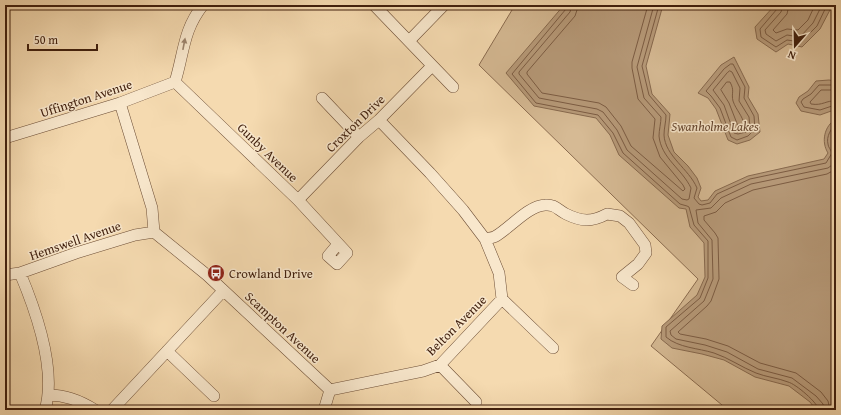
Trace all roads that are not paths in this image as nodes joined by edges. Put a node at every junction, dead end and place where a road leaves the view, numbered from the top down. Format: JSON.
{"nodes":[{"id":1,"x":203,"y":5,"type":"edge"},
{"id":2,"x":374,"y":5,"type":"edge"},
{"id":3,"x":444,"y":5,"type":"edge"},
{"id":4,"x":409,"y":41,"type":"junction"},
{"id":5,"x":432,"y":66,"type":"junction"},
{"id":6,"x":175,"y":82,"type":"junction"},
{"id":7,"x":453,"y":87,"type":"dead end"},
{"id":8,"x":322,"y":98,"type":"dead end"},
{"id":9,"x":120,"y":103,"type":"junction"},
{"id":10,"x":379,"y":120,"type":"junction"},
{"id":11,"x":359,"y":137,"type":"junction"},
{"id":12,"x":5,"y":138,"type":"edge"},
{"id":13,"x":298,"y":200,"type":"junction"},
{"id":14,"x":154,"y":232,"type":"junction"},
{"id":15,"x":484,"y":239,"type":"junction"},
{"id":16,"x":338,"y":244,"type":"dead end"},
{"id":17,"x":20,"y":273,"type":"junction"},
{"id":18,"x":5,"y":275,"type":"edge"},
{"id":19,"x":633,"y":285,"type":"dead end"},
{"id":20,"x":223,"y":291,"type":"junction"},
{"id":21,"x":502,"y":299,"type":"junction"},
{"id":22,"x":552,"y":348,"type":"dead end"},
{"id":23,"x":167,"y":351,"type":"junction"},
{"id":24,"x":440,"y":365,"type":"junction"},
{"id":25,"x":330,"y":390,"type":"junction"},
{"id":26,"x":49,"y":395,"type":"junction"},
{"id":27,"x":214,"y":396,"type":"dead end"},
{"id":28,"x":476,"y":402,"type":"dead end"},
{"id":29,"x":45,"y":410,"type":"edge"},
{"id":30,"x":95,"y":410,"type":"edge"},
{"id":31,"x":112,"y":410,"type":"edge"},
{"id":32,"x":324,"y":410,"type":"edge"}],
"edges":[{"from":6,"to":1,"type":"street","one_way":true},
{"from":2,"to":4,"type":"street"},
{"from":3,"to":4,"type":"street"},
{"from":4,"to":5,"type":"street"},
{"from":5,"to":7,"type":"street"},
{"from":5,"to":10,"type":"street","name":"Croxton Drive"},
{"from":6,"to":9,"type":"street","name":"Uffington Avenue"},
{"from":6,"to":13,"type":"street","name":"Gunby Avenue"},
{"from":8,"to":11,"type":"street"},
{"from":9,"to":12,"type":"street","name":"Uffington Avenue"},
{"from":9,"to":14,"type":"street"},
{"from":10,"to":11,"type":"street","name":"Croxton Drive"},
{"from":10,"to":15,"type":"street","name":"Belton Avenue"},
{"from":11,"to":13,"type":"street","name":"Croxton Drive"},
{"from":13,"to":16,"type":"street","name":"Gunby Avenue"},
{"from":14,"to":17,"type":"street","name":"Hemswell Avenue"},
{"from":14,"to":20,"type":"street","name":"Scampton Avenue"},
{"from":15,"to":19,"type":"street"},
{"from":15,"to":21,"type":"street","name":"Belton Avenue"},
{"from":17,"to":18,"type":"street","name":"Hemswell Avenue"},
{"from":17,"to":26,"type":"street"},
{"from":20,"to":23,"type":"street"},
{"from":20,"to":25,"type":"street","name":"Scampton Avenue"},
{"from":21,"to":22,"type":"street"},
{"from":21,"to":24,"type":"street","name":"Belton Avenue"},
{"from":23,"to":27,"type":"street"},
{"from":23,"to":31,"type":"street"},
{"from":24,"to":25,"type":"street","name":"Belton Avenue"},
{"from":24,"to":28,"type":"street"},
{"from":25,"to":32,"type":"street"},
{"from":26,"to":29,"type":"street"},
{"from":26,"to":30,"type":"street"}]}
